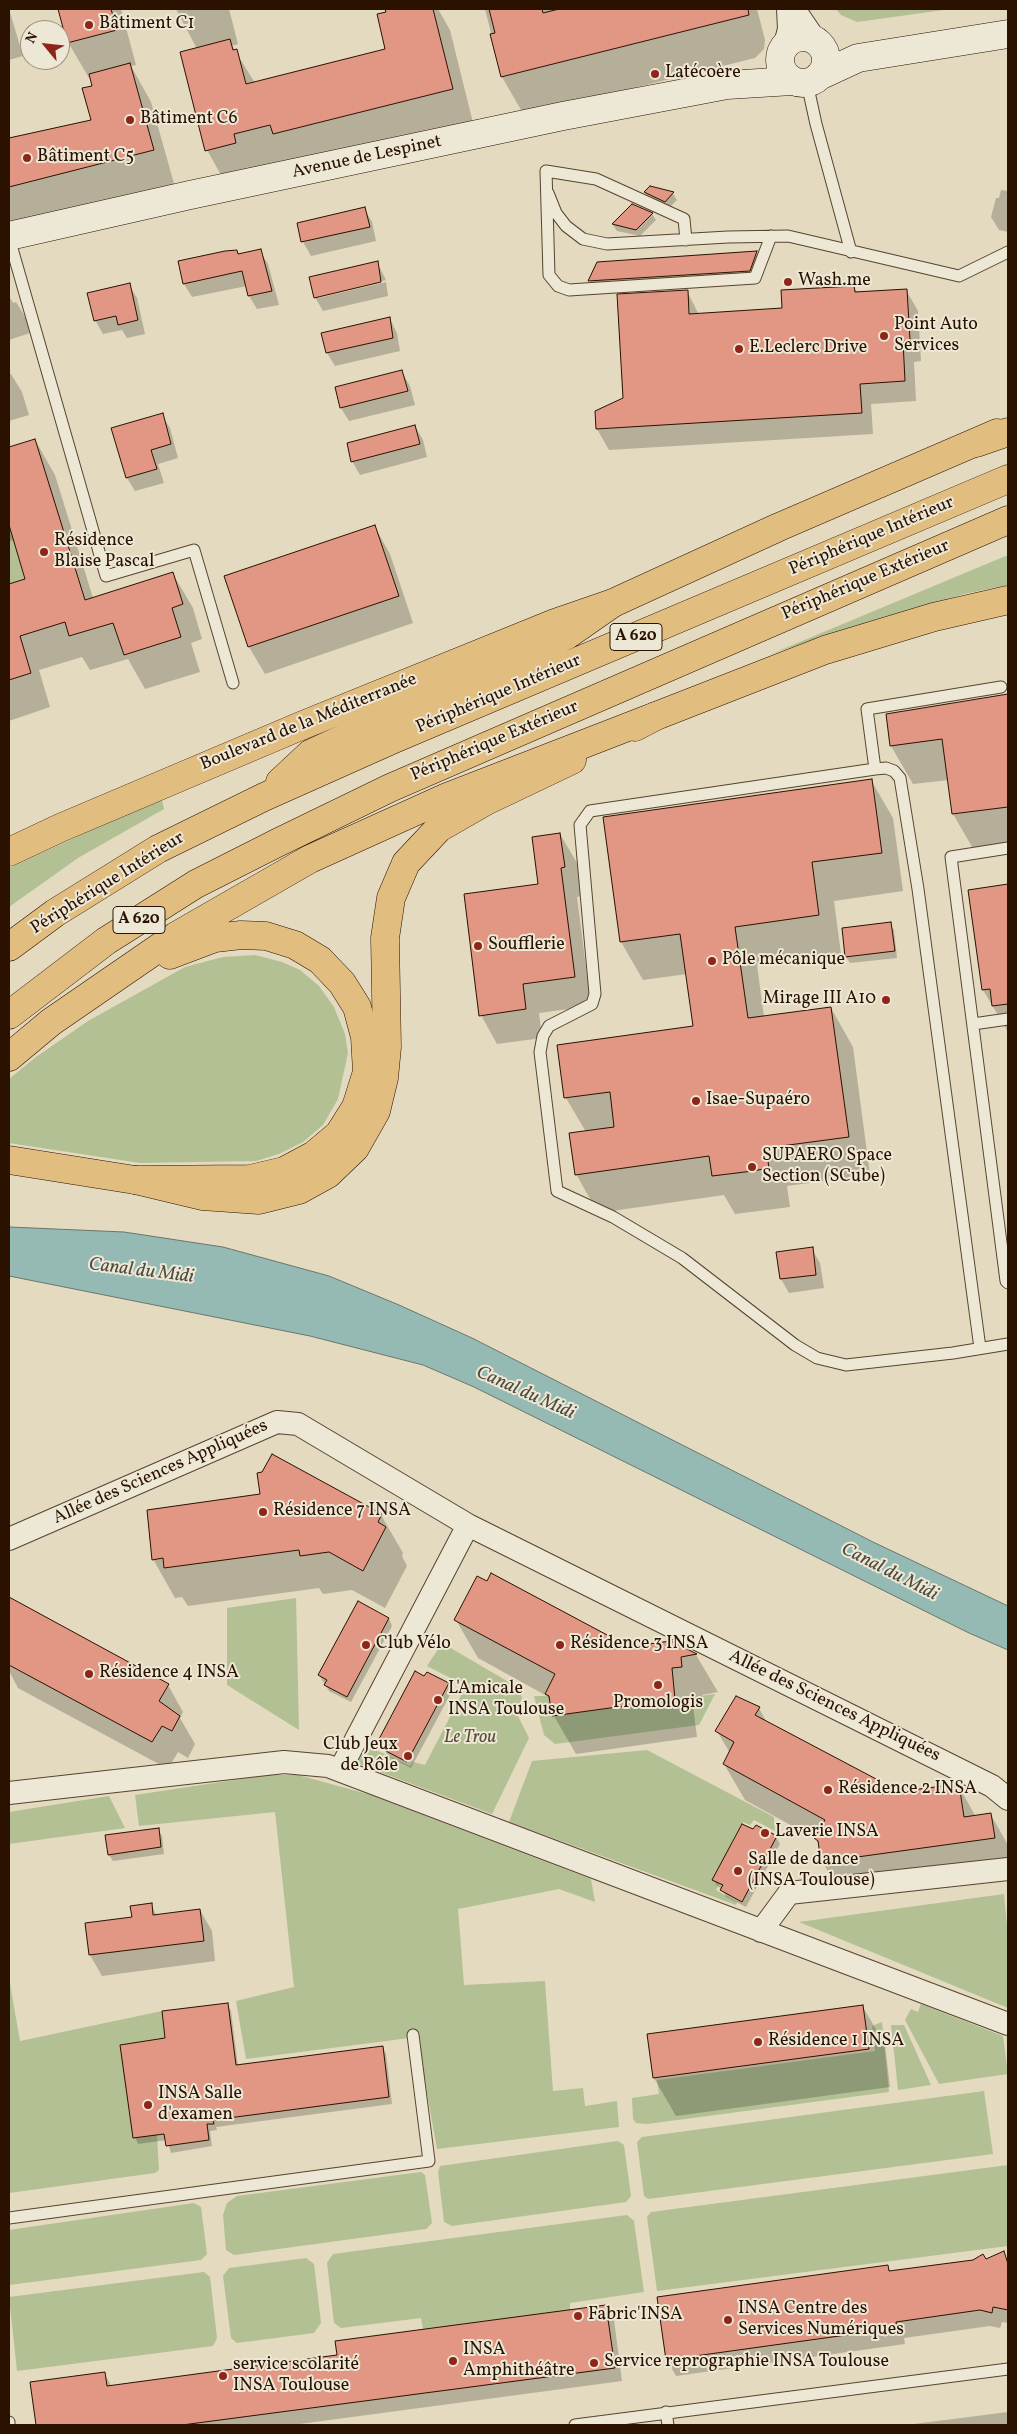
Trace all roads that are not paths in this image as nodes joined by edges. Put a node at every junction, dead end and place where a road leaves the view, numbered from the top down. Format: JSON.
{"nodes":[{"id":1,"x":788,"y":9,"type":"edge"},
{"id":2,"x":794,"y":9,"type":"edge"},
{"id":3,"x":1008,"y":34,"type":"edge"},
{"id":4,"x":819,"y":44,"type":"junction"},
{"id":5,"x":782,"y":49,"type":"junction"},
{"id":6,"x":858,"y":58,"type":"junction"},
{"id":7,"x":806,"y":80,"type":"junction"},
{"id":8,"x":727,"y":85,"type":"junction"},
{"id":9,"x":546,"y":190,"type":"junction"},
{"id":10,"x":771,"y":236,"type":"junction"},
{"id":11,"x":9,"y":237,"type":"edge"},
{"id":12,"x":686,"y":240,"type":"junction"},
{"id":13,"x":851,"y":252,"type":"junction"},
{"id":14,"x":1008,"y":252,"type":"edge"},
{"id":15,"x":1008,"y":428,"type":"edge"},
{"id":16,"x":1008,"y":432,"type":"edge"},
{"id":17,"x":976,"y":443,"type":"junction"},
{"id":18,"x":1008,"y":479,"type":"edge"},
{"id":19,"x":1008,"y":520,"type":"edge"},
{"id":20,"x":1008,"y":600,"type":"edge"},
{"id":21,"x":614,"y":603,"type":"junction"},
{"id":22,"x":233,"y":683,"type":"dead end"},
{"id":23,"x":1001,"y":686,"type":"dead end"},
{"id":24,"x":656,"y":716,"type":"junction"},
{"id":25,"x":875,"y":769,"type":"junction"},
{"id":26,"x":264,"y":797,"type":"junction"},
{"id":27,"x":1008,"y":848,"type":"edge"},
{"id":28,"x":9,"y":852,"type":"edge"},
{"id":29,"x":9,"y":947,"type":"edge"},
{"id":30,"x":124,"y":971,"type":"junction"},
{"id":31,"x":9,"y":1015,"type":"edge"},
{"id":32,"x":1008,"y":1019,"type":"edge"},
{"id":33,"x":973,"y":1024,"type":"junction"},
{"id":34,"x":9,"y":1057,"type":"edge"},
{"id":35,"x":9,"y":1160,"type":"edge"},
{"id":36,"x":135,"y":1180,"type":"junction"},
{"id":37,"x":1008,"y":1284,"type":"edge"},
{"id":38,"x":1008,"y":1344,"type":"edge"},
{"id":39,"x":980,"y":1348,"type":"junction"},
{"id":40,"x":468,"y":1525,"type":"junction"},
{"id":41,"x":9,"y":1539,"type":"edge"},
{"id":42,"x":340,"y":1770,"type":"junction"},
{"id":43,"x":9,"y":1793,"type":"edge"},
{"id":44,"x":1008,"y":1799,"type":"edge"},
{"id":45,"x":1008,"y":1869,"type":"edge"},
{"id":46,"x":761,"y":1931,"type":"junction"},
{"id":47,"x":1008,"y":2024,"type":"edge"},
{"id":48,"x":413,"y":2036,"type":"dead end"},
{"id":49,"x":9,"y":2218,"type":"edge"},
{"id":50,"x":1008,"y":2369,"type":"edge"},
{"id":51,"x":666,"y":2412,"type":"junction"},
{"id":52,"x":574,"y":2425,"type":"edge"},
{"id":53,"x":668,"y":2425,"type":"edge"}],
"edges":[{"from":1,"to":5,"type":"street"},
{"from":2,"to":4,"type":"street"},
{"from":3,"to":6,"type":"street","name":"Avenue de Lespinet"},
{"from":4,"to":5,"type":"street"},
{"from":4,"to":6,"type":"street","name":"Avenue de Lespinet"},
{"from":4,"to":7,"type":"street"},
{"from":5,"to":7,"type":"street"},
{"from":5,"to":8,"type":"street","name":"Avenue de Lespinet"},
{"from":6,"to":7,"type":"street","name":"Avenue de Lespinet"},
{"from":7,"to":8,"type":"street","name":"Avenue de Lespinet"},
{"from":7,"to":13,"type":"lane"},
{"from":8,"to":11,"type":"street","name":"Avenue de Lespinet"},
{"from":9,"to":10,"type":"lane"},
{"from":9,"to":12,"type":"lane"},
{"from":9,"to":12,"type":"lane"},
{"from":10,"to":12,"type":"lane"},
{"from":10,"to":13,"type":"lane"},
{"from":11,"to":22,"type":"lane"},
{"from":13,"to":14,"type":"lane"},
{"from":15,"to":17,"type":"main road"},
{"from":16,"to":17,"type":"main road"},
{"from":17,"to":21,"type":"main road"},
{"from":18,"to":26,"type":"main road","name":"Périphérique Intérieur","number":"A 620"},
{"from":19,"to":31,"type":"main road","name":"Périphérique Extérieur","number":"A 620"},
{"from":20,"to":24,"type":"main road"},
{"from":21,"to":26,"type":"main road"},
{"from":21,"to":28,"type":"main road","name":"Boulevard de la Méditerranée"},
{"from":23,"to":25,"type":"lane"},
{"from":24,"to":30,"type":"main road"},
{"from":24,"to":36,"type":"main road"},
{"from":25,"to":39,"type":"lane"},
{"from":25,"to":39,"type":"lane"},
{"from":26,"to":29,"type":"main road","name":"Périphérique Intérieur","number":"A 620"},
{"from":27,"to":33,"type":"lane"},
{"from":30,"to":34,"type":"main road"},
{"from":30,"to":36,"type":"main road"},
{"from":32,"to":33,"type":"lane"},
{"from":33,"to":37,"type":"lane"},
{"from":35,"to":36,"type":"main road"},
{"from":38,"to":39,"type":"lane"},
{"from":40,"to":41,"type":"street","name":"Allée des Sciences Appliquées"},
{"from":40,"to":42,"type":"street"},
{"from":40,"to":44,"type":"street","name":"Allée des Sciences Appliquées"},
{"from":42,"to":43,"type":"street"},
{"from":42,"to":46,"type":"street"},
{"from":45,"to":46,"type":"street"},
{"from":46,"to":47,"type":"street"},
{"from":48,"to":49,"type":"lane"},
{"from":50,"to":51,"type":"lane"},
{"from":51,"to":52,"type":"lane"},
{"from":51,"to":53,"type":"lane"}]}
